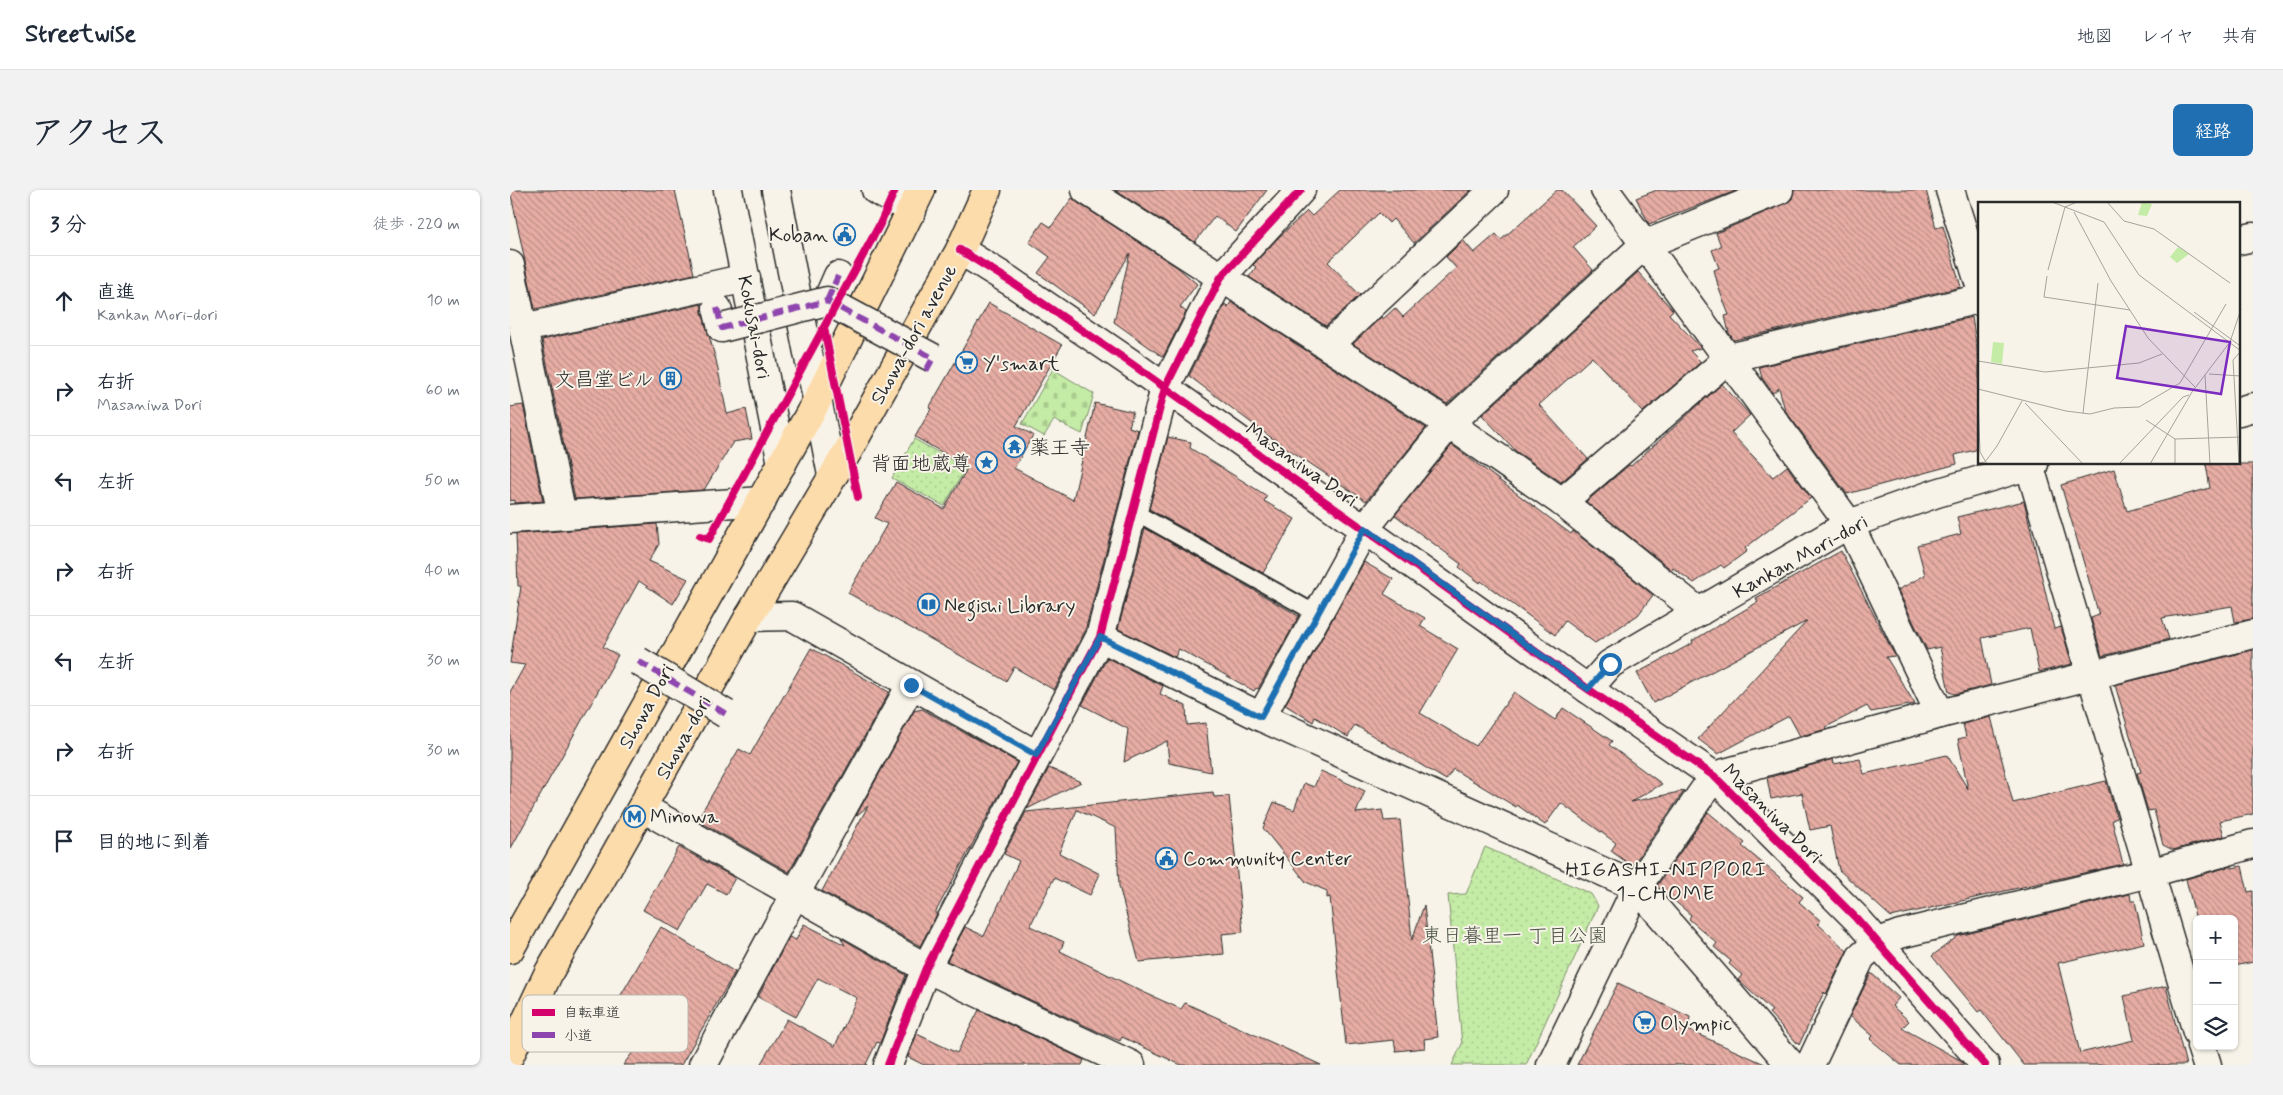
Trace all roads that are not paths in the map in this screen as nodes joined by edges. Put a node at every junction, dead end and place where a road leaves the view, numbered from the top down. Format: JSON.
{"nodes":[{"id":1,"x":728,"y":190,"type":"edge"},
{"id":2,"x":776,"y":190,"type":"edge"},
{"id":3,"x":876,"y":190,"type":"edge"},
{"id":4,"x":987,"y":190,"type":"edge"},
{"id":5,"x":1086,"y":190,"type":"edge"},
{"id":6,"x":1301,"y":190,"type":"edge"},
{"id":7,"x":1494,"y":190,"type":"edge"},
{"id":8,"x":1605,"y":190,"type":"edge"},
{"id":9,"x":1779,"y":190,"type":"edge"},
{"id":10,"x":1950,"y":190,"type":"edge"},
{"id":11,"x":917,"y":200,"type":"edge"},
{"id":12,"x":2253,"y":237,"type":"edge"},
{"id":13,"x":2240,"y":240,"type":"edge"},
{"id":14,"x":1644,"y":245,"type":"junction"},
{"id":15,"x":960,"y":250,"type":"junction"},
{"id":16,"x":510,"y":265,"type":"edge"},
{"id":17,"x":838,"y":276,"type":"dead end"},
{"id":18,"x":1221,"y":277,"type":"junction"},
{"id":19,"x":746,"y":278,"type":"junction"},
{"id":20,"x":1978,"y":279,"type":"edge"},
{"id":21,"x":1978,"y":299,"type":"edge"},
{"id":22,"x":827,"y":301,"type":"junction"},
{"id":23,"x":720,"y":318,"type":"dead end"},
{"id":24,"x":524,"y":328,"type":"junction"},
{"id":25,"x":1328,"y":346,"type":"junction"},
{"id":26,"x":1729,"y":358,"type":"junction"},
{"id":27,"x":929,"y":365,"type":"dead end"},
{"id":28,"x":1165,"y":388,"type":"junction"},
{"id":29,"x":818,"y":399,"type":"junction"},
{"id":30,"x":2253,"y":407,"type":"edge"},
{"id":31,"x":2240,"y":411,"type":"edge"},
{"id":32,"x":1449,"y":424,"type":"junction"},
{"id":33,"x":782,"y":464,"type":"junction"},
{"id":34,"x":2028,"y":465,"type":"edge"},
{"id":35,"x":2031,"y":465,"type":"edge"},
{"id":36,"x":832,"y":475,"type":"junction"},
{"id":37,"x":762,"y":501,"type":"junction"},
{"id":38,"x":1562,"y":502,"type":"junction"},
{"id":39,"x":1133,"y":511,"type":"junction"},
{"id":40,"x":562,"y":515,"type":"junction"},
{"id":41,"x":510,"y":519,"type":"edge"},
{"id":42,"x":1849,"y":524,"type":"junction"},
{"id":43,"x":1365,"y":528,"type":"junction"},
{"id":44,"x":1699,"y":612,"type":"junction"},
{"id":45,"x":1318,"y":614,"type":"junction"},
{"id":46,"x":749,"y":618,"type":"junction"},
{"id":47,"x":2253,"y":634,"type":"edge"},
{"id":48,"x":1100,"y":637,"type":"junction"},
{"id":49,"x":638,"y":661,"type":"dead end"},
{"id":50,"x":2090,"y":676,"type":"junction"},
{"id":51,"x":911,"y":685,"type":"junction"},
{"id":52,"x":1588,"y":689,"type":"junction"},
{"id":53,"x":726,"y":714,"type":"dead end"},
{"id":54,"x":1940,"y":714,"type":"junction"},
{"id":55,"x":1261,"y":717,"type":"junction"},
{"id":56,"x":1036,"y":755,"type":"junction"},
{"id":57,"x":1714,"y":776,"type":"junction"},
{"id":58,"x":643,"y":808,"type":"junction"},
{"id":59,"x":2253,"y":844,"type":"edge"},
{"id":60,"x":2150,"y":873,"type":"junction"},
{"id":61,"x":1637,"y":888,"type":"junction"},
{"id":62,"x":795,"y":894,"type":"junction"},
{"id":63,"x":1877,"y":943,"type":"junction"},
{"id":64,"x":510,"y":949,"type":"edge"},
{"id":65,"x":926,"y":968,"type":"junction"},
{"id":66,"x":538,"y":995,"type":"edge"},
{"id":67,"x":2193,"y":1018,"type":"edge"},
{"id":68,"x":522,"y":1029,"type":"edge"},
{"id":69,"x":2202,"y":1050,"type":"edge"},
{"id":70,"x":510,"y":1055,"type":"edge"},
{"id":71,"x":1114,"y":1061,"type":"edge"},
{"id":72,"x":703,"y":1065,"type":"edge"},
{"id":73,"x":888,"y":1065,"type":"edge"},
{"id":74,"x":1551,"y":1065,"type":"edge"},
{"id":75,"x":1791,"y":1065,"type":"edge"},
{"id":76,"x":1810,"y":1065,"type":"edge"},
{"id":77,"x":1985,"y":1065,"type":"edge"},
{"id":78,"x":2207,"y":1065,"type":"edge"}],
"edges":[{"from":1,"to":19,"type":"street","name":"Kokusai-dori"},
{"from":2,"to":29,"type":"street"},
{"from":3,"to":11,"type":"street"},
{"from":4,"to":15,"type":"highway","name":"Showa-dori avenue"},
{"from":5,"to":18,"type":"street"},
{"from":6,"to":18,"type":"street"},
{"from":7,"to":25,"type":"street"},
{"from":8,"to":14,"type":"street"},
{"from":9,"to":14,"type":"street"},
{"from":10,"to":20,"type":"street"},
{"from":11,"to":29,"type":"highway"},
{"from":12,"to":13,"type":"street"},
{"from":14,"to":26,"type":"street"},
{"from":14,"to":32,"type":"street"},
{"from":15,"to":28,"type":"street","name":"Masaniwa Dori"},
{"from":15,"to":36,"type":"highway","name":"Showa-dori avenue"},
{"from":16,"to":24,"type":"street"},
{"from":17,"to":22,"type":"street"},
{"from":18,"to":25,"type":"street"},
{"from":18,"to":28,"type":"street"},
{"from":19,"to":24,"type":"street"},
{"from":19,"to":33,"type":"street","name":"Kokusai-dori"},
{"from":21,"to":26,"type":"street"},
{"from":22,"to":23,"type":"street","bridge":true},
{"from":22,"to":27,"type":"street","bridge":true},
{"from":24,"to":40,"type":"street"},
{"from":25,"to":32,"type":"street"},
{"from":26,"to":38,"type":"street"},
{"from":26,"to":42,"type":"street"},
{"from":28,"to":39,"type":"street"},
{"from":28,"to":43,"type":"street","name":"Masaniwa Dori"},
{"from":29,"to":33,"type":"highway"},
{"from":29,"to":36,"type":"street"},
{"from":30,"to":31,"type":"street"},
{"from":32,"to":38,"type":"street"},
{"from":32,"to":43,"type":"street"},
{"from":33,"to":37,"type":"highway","name":"Showa Dori"},
{"from":34,"to":42,"type":"street","name":"Kankan Mori-dori"},
{"from":35,"to":50,"type":"street"},
{"from":36,"to":46,"type":"highway","name":"Showa-dori"},
{"from":37,"to":40,"type":"street"},
{"from":37,"to":64,"type":"highway","name":"Showa Dori"},
{"from":38,"to":44,"type":"street"},
{"from":39,"to":45,"type":"lane"},
{"from":39,"to":48,"type":"street"},
{"from":40,"to":41,"type":"street"},
{"from":42,"to":44,"type":"street","name":"Kankan Mori-dori"},
{"from":42,"to":54,"type":"street"},
{"from":43,"to":45,"type":"street"},
{"from":43,"to":52,"type":"street","name":"Masaniwa Dori"},
{"from":44,"to":52,"type":"street","name":"Kankan Mori-dori"},
{"from":45,"to":55,"type":"street"},
{"from":46,"to":51,"type":"street"},
{"from":46,"to":58,"type":"highway","name":"Showa-dori"},
{"from":47,"to":50,"type":"street"},
{"from":48,"to":55,"type":"street"},
{"from":48,"to":56,"type":"street"},
{"from":49,"to":53,"type":"street","bridge":true},
{"from":50,"to":54,"type":"street"},
{"from":50,"to":60,"type":"street"},
{"from":51,"to":56,"type":"street"},
{"from":51,"to":62,"type":"street"},
{"from":52,"to":57,"type":"street","name":"Masaniwa Dori"},
{"from":54,"to":57,"type":"street"},
{"from":55,"to":61,"type":"street"},
{"from":56,"to":65,"type":"street"},
{"from":57,"to":61,"type":"street"},
{"from":57,"to":63,"type":"street","name":"Masaniwa Dori"},
{"from":58,"to":62,"type":"street"},
{"from":58,"to":66,"type":"highway","name":"Showa-dori"},
{"from":59,"to":60,"type":"street"},
{"from":60,"to":63,"type":"street"},
{"from":60,"to":67,"type":"street"},
{"from":61,"to":74,"type":"street"},
{"from":61,"to":75,"type":"street"},
{"from":62,"to":65,"type":"street"},
{"from":62,"to":72,"type":"street"},
{"from":63,"to":76,"type":"street"},
{"from":63,"to":77,"type":"street","name":"Masaniwa Dori"},
{"from":65,"to":71,"type":"street"},
{"from":65,"to":73,"type":"street"},
{"from":68,"to":70,"type":"highway","name":"Showa-dori"},
{"from":69,"to":78,"type":"street"}]}
